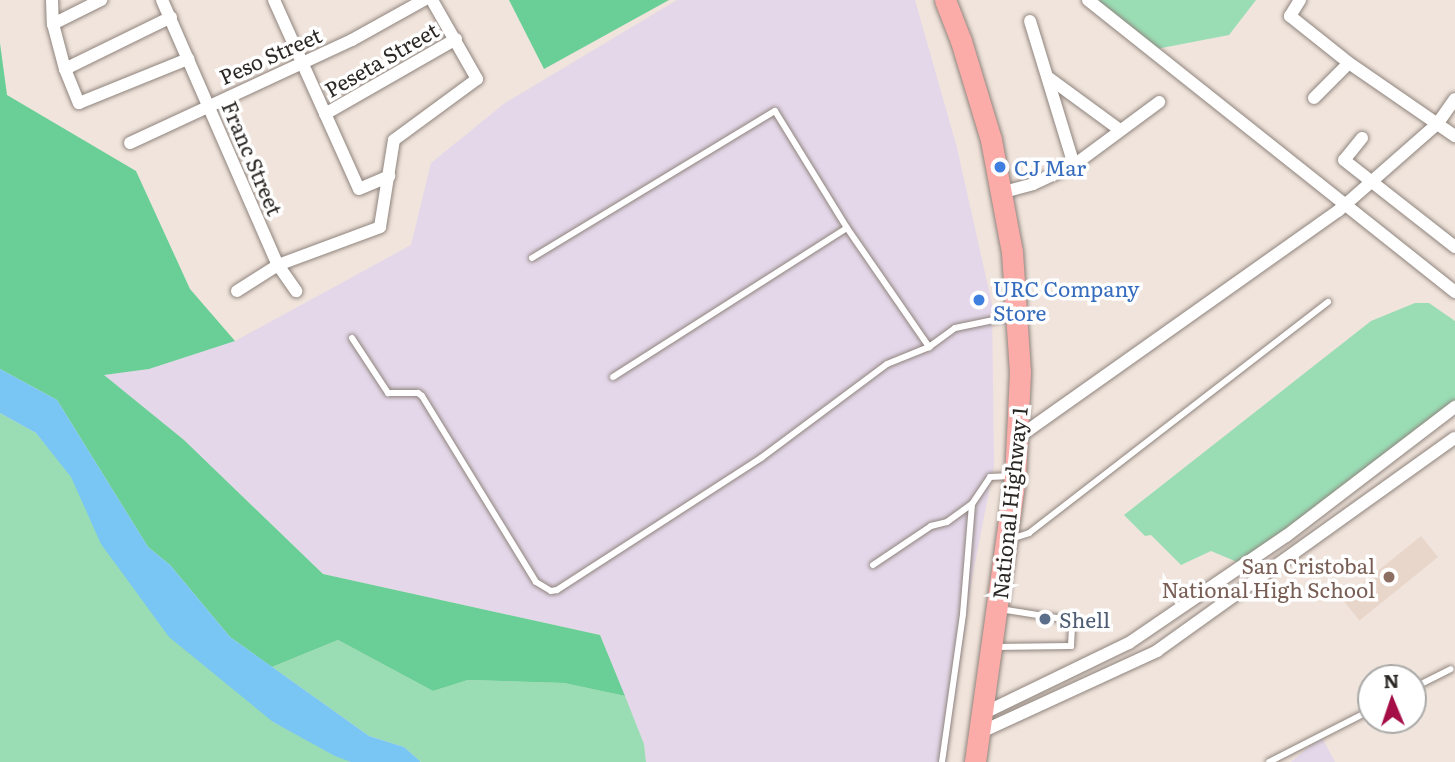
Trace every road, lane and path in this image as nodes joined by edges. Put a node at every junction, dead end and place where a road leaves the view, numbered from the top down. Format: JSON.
{"nodes":[{"id":1,"x":52,"y":0,"type":"edge"},
{"id":2,"x":102,"y":0,"type":"edge"},
{"id":3,"x":163,"y":0,"type":"edge"},
{"id":4,"x":274,"y":0,"type":"edge"},
{"id":5,"x":424,"y":0,"type":"edge"},
{"id":6,"x":432,"y":0,"type":"edge"},
{"id":7,"x":945,"y":0,"type":"edge"},
{"id":8,"x":1088,"y":0,"type":"edge"},
{"id":9,"x":1300,"y":0,"type":"edge"},
{"id":10,"x":171,"y":17,"type":"junction"},
{"id":11,"x":1030,"y":21,"type":"dead end"},
{"id":12,"x":54,"y":24,"type":"junction"},
{"id":13,"x":456,"y":39,"type":"junction"},
{"id":14,"x":188,"y":59,"type":"junction"},
{"id":15,"x":301,"y":62,"type":"junction"},
{"id":16,"x":1349,"y":63,"type":"junction"},
{"id":17,"x":65,"y":69,"type":"junction"},
{"id":18,"x":1049,"y":78,"type":"junction"},
{"id":19,"x":1314,"y":98,"type":"dead end"},
{"id":20,"x":1455,"y":100,"type":"edge"},
{"id":21,"x":1159,"y":102,"type":"dead end"},
{"id":22,"x":208,"y":104,"type":"junction"},
{"id":23,"x":325,"y":114,"type":"junction"},
{"id":24,"x":1438,"y":123,"type":"junction"},
{"id":25,"x":1120,"y":130,"type":"junction"},
{"id":26,"x":1455,"y":136,"type":"edge"},
{"id":27,"x":1362,"y":138,"type":"dead end"},
{"id":28,"x":130,"y":142,"type":"dead end"},
{"id":29,"x":1074,"y":165,"type":"junction"},
{"id":30,"x":389,"y":176,"type":"junction"},
{"id":31,"x":1372,"y":182,"type":"junction"},
{"id":32,"x":1000,"y":193,"type":"junction"},
{"id":33,"x":1345,"y":205,"type":"junction"},
{"id":34,"x":847,"y":228,"type":"junction"},
{"id":35,"x":1455,"y":247,"type":"edge"},
{"id":36,"x":532,"y":258,"type":"dead end"},
{"id":37,"x":278,"y":265,"type":"junction"},
{"id":38,"x":296,"y":291,"type":"dead end"},
{"id":39,"x":237,"y":292,"type":"dead end"},
{"id":40,"x":1455,"y":292,"type":"edge"},
{"id":41,"x":1328,"y":302,"type":"dead end"},
{"id":42,"x":1018,"y":315,"type":"junction"},
{"id":43,"x":352,"y":338,"type":"dead end"},
{"id":44,"x":929,"y":347,"type":"junction"},
{"id":45,"x":613,"y":377,"type":"dead end"},
{"id":46,"x":1455,"y":407,"type":"edge"},
{"id":47,"x":1020,"y":436,"type":"junction"},
{"id":48,"x":1455,"y":438,"type":"edge"},
{"id":49,"x":1015,"y":477,"type":"junction"},
{"id":50,"x":972,"y":504,"type":"junction"},
{"id":51,"x":1007,"y":540,"type":"junction"},
{"id":52,"x":873,"y":565,"type":"dead end"},
{"id":53,"x":998,"y":609,"type":"junction"},
{"id":54,"x":991,"y":647,"type":"junction"},
{"id":55,"x":1451,"y":669,"type":"dead end"},
{"id":56,"x":1427,"y":681,"type":"edge"},
{"id":57,"x":1357,"y":717,"type":"edge"},
{"id":58,"x":980,"y":723,"type":"junction"},
{"id":59,"x":942,"y":762,"type":"edge"},
{"id":60,"x":975,"y":762,"type":"edge"},
{"id":61,"x":1269,"y":762,"type":"edge"}],
"edges":[{"from":1,"to":12,"type":"street"},
{"from":2,"to":12,"type":"street"},
{"from":3,"to":10,"type":"street","name":"Franc Street"},
{"from":4,"to":15,"type":"street"},
{"from":5,"to":15,"type":"street","name":"Peso Street"},
{"from":6,"to":13,"type":"street"},
{"from":7,"to":32,"type":"highway","name":"National Highway 1"},
{"from":8,"to":33,"type":"street"},
{"from":9,"to":16,"type":"street"},
{"from":10,"to":14,"type":"street","name":"Franc Street"},
{"from":10,"to":17,"type":"street"},
{"from":11,"to":18,"type":"street"},
{"from":12,"to":17,"type":"street"},
{"from":13,"to":23,"type":"street","name":"Peseta Street"},
{"from":13,"to":30,"type":"street"},
{"from":14,"to":17,"type":"street"},
{"from":14,"to":22,"type":"street","name":"Franc Street"},
{"from":15,"to":22,"type":"street","name":"Peso Street"},
{"from":15,"to":23,"type":"street"},
{"from":16,"to":19,"type":"street"},
{"from":16,"to":24,"type":"street"},
{"from":18,"to":25,"type":"street"},
{"from":18,"to":29,"type":"street"},
{"from":20,"to":24,"type":"street"},
{"from":21,"to":25,"type":"street"},
{"from":22,"to":28,"type":"street","name":"Peso Street"},
{"from":22,"to":37,"type":"street","name":"Franc Street"},
{"from":23,"to":30,"type":"street"},
{"from":24,"to":26,"type":"street"},
{"from":24,"to":31,"type":"street"},
{"from":25,"to":29,"type":"street"},
{"from":27,"to":31,"type":"street"},
{"from":29,"to":32,"type":"street"},
{"from":30,"to":37,"type":"street"},
{"from":31,"to":33,"type":"street"},
{"from":31,"to":35,"type":"street"},
{"from":32,"to":42,"type":"highway","name":"National Highway 1"},
{"from":33,"to":40,"type":"street"},
{"from":33,"to":47,"type":"street"},
{"from":34,"to":36,"type":"lane"},
{"from":34,"to":44,"type":"lane"},
{"from":34,"to":45,"type":"lane"},
{"from":37,"to":38,"type":"street","name":"Franc Street"},
{"from":37,"to":39,"type":"street"},
{"from":41,"to":51,"type":"lane"},
{"from":42,"to":44,"type":"lane"},
{"from":42,"to":47,"type":"highway","name":"National Highway 1"},
{"from":43,"to":44,"type":"lane"},
{"from":46,"to":58,"type":"street"},
{"from":47,"to":49,"type":"highway","name":"National Highway 1"},
{"from":48,"to":58,"type":"street"},
{"from":49,"to":50,"type":"lane"},
{"from":49,"to":51,"type":"highway","name":"National Highway 1"},
{"from":50,"to":52,"type":"lane"},
{"from":50,"to":59,"type":"lane"},
{"from":51,"to":53,"type":"highway","name":"National Highway 1"},
{"from":53,"to":54,"type":"highway","name":"National Highway 1"},
{"from":53,"to":54,"type":"lane"},
{"from":54,"to":58,"type":"highway","name":"National Highway 1"},
{"from":55,"to":56,"type":"lane"},
{"from":57,"to":61,"type":"lane"},
{"from":58,"to":60,"type":"highway","name":"National Highway 1"}]}
